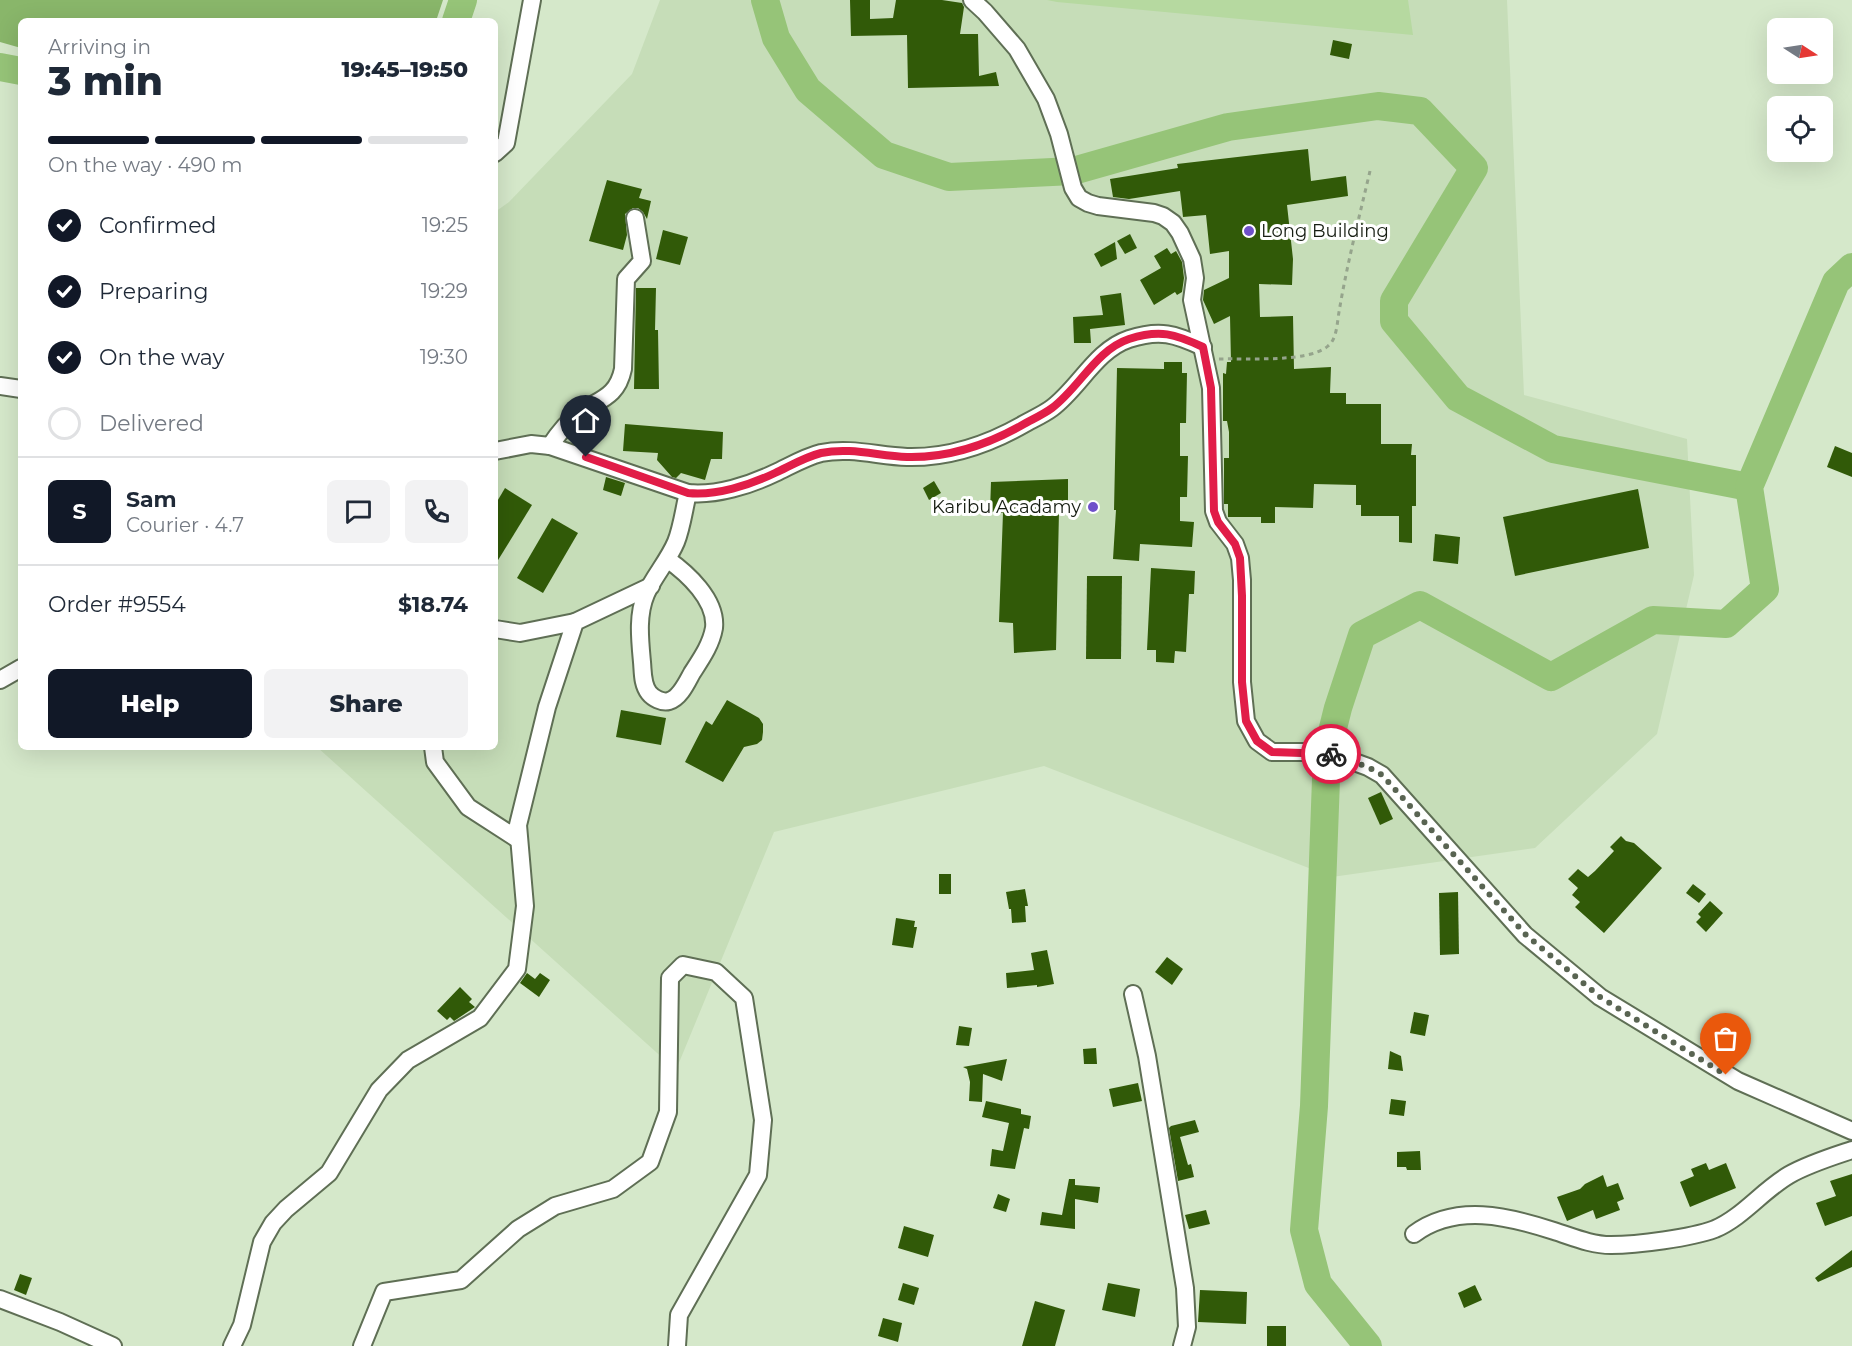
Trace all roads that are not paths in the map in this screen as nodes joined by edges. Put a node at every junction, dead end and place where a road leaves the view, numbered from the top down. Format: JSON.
{"nodes":[{"id":1,"x":532,"y":0,"type":"edge"},
{"id":2,"x":972,"y":0,"type":"edge"},
{"id":3,"x":498,"y":150,"type":"edge"},
{"id":4,"x":635,"y":218,"type":"dead end"},
{"id":5,"x":1204,"y":353,"type":"junction"},
{"id":6,"x":0,"y":386,"type":"edge"},
{"id":7,"x":18,"y":389,"type":"edge"},
{"id":8,"x":550,"y":446,"type":"junction"},
{"id":9,"x":498,"y":450,"type":"edge"},
{"id":10,"x":688,"y":493,"type":"junction"},
{"id":11,"x":667,"y":559,"type":"junction"},
{"id":12,"x":651,"y":586,"type":"junction"},
{"id":13,"x":574,"y":622,"type":"junction"},
{"id":14,"x":498,"y":629,"type":"edge"},
{"id":15,"x":18,"y":670,"type":"edge"},
{"id":16,"x":0,"y":680,"type":"edge"},
{"id":17,"x":433,"y":750,"type":"edge"},
{"id":18,"x":519,"y":840,"type":"junction"},
{"id":19,"x":1134,"y":994,"type":"dead end"},
{"id":20,"x":1852,"y":1131,"type":"edge"},
{"id":21,"x":1852,"y":1150,"type":"edge"},
{"id":22,"x":1414,"y":1234,"type":"dead end"},
{"id":23,"x":0,"y":1299,"type":"edge"},
{"id":24,"x":113,"y":1346,"type":"edge"},
{"id":25,"x":232,"y":1346,"type":"edge"},
{"id":26,"x":362,"y":1346,"type":"edge"},
{"id":27,"x":677,"y":1346,"type":"edge"},
{"id":28,"x":1182,"y":1346,"type":"edge"}],
"edges":[{"from":1,"to":3,"type":"street"},
{"from":2,"to":5,"type":"street"},
{"from":4,"to":8,"type":"street"},
{"from":5,"to":10,"type":"street"},
{"from":5,"to":20,"type":"street"},
{"from":6,"to":7,"type":"street"},
{"from":8,"to":9,"type":"street"},
{"from":8,"to":10,"type":"street"},
{"from":10,"to":11,"type":"street"},
{"from":11,"to":12,"type":"street"},
{"from":11,"to":12,"type":"street"},
{"from":12,"to":13,"type":"street"},
{"from":13,"to":14,"type":"street"},
{"from":13,"to":18,"type":"street"},
{"from":15,"to":16,"type":"street"},
{"from":17,"to":18,"type":"street"},
{"from":18,"to":25,"type":"street"},
{"from":19,"to":28,"type":"street"},
{"from":21,"to":22,"type":"street"},
{"from":23,"to":24,"type":"street"},
{"from":26,"to":27,"type":"street"}]}
